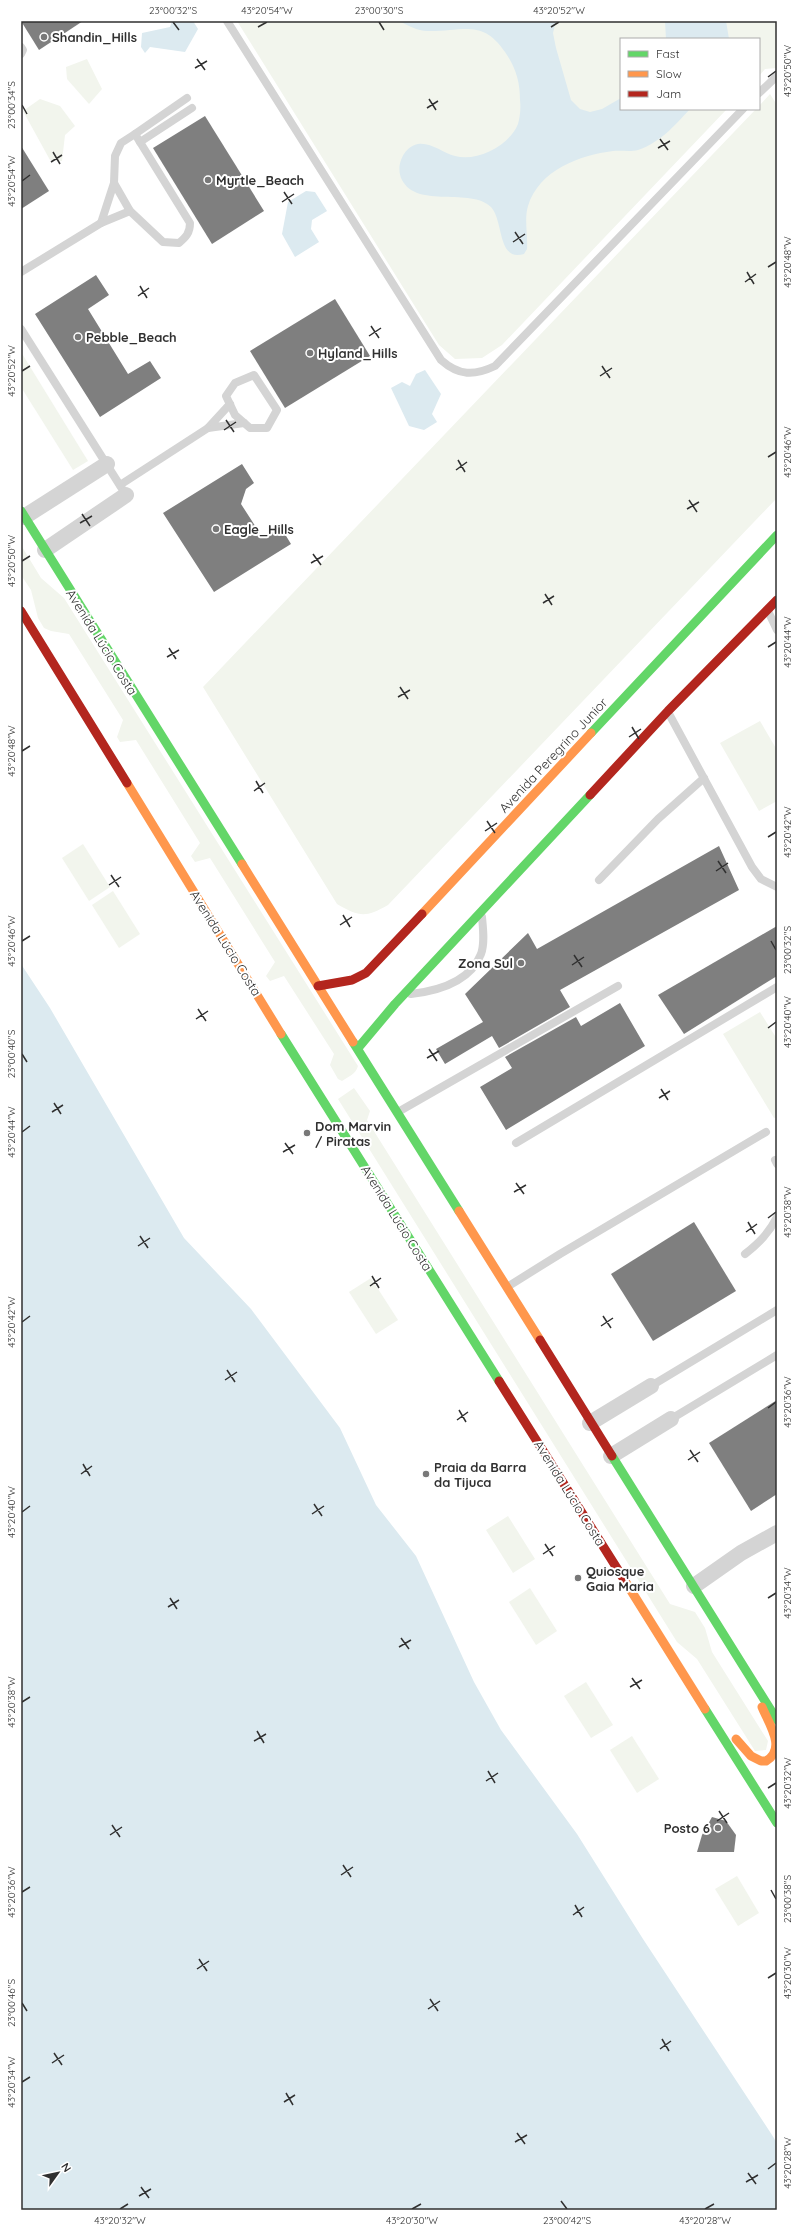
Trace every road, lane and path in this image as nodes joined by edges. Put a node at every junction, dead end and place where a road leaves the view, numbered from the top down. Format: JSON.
{"nodes":[{"id":1,"x":227,"y":21,"type":"edge"},
{"id":2,"x":21,"y":47,"type":"edge"},
{"id":3,"x":21,"y":54,"type":"edge"},
{"id":4,"x":777,"y":76,"type":"edge"},
{"id":5,"x":760,"y":92,"type":"edge"},
{"id":6,"x":187,"y":98,"type":"dead end"},
{"id":7,"x":192,"y":108,"type":"dead end"},
{"id":8,"x":742,"y":110,"type":"edge"},
{"id":9,"x":135,"y":134,"type":"junction"},
{"id":10,"x":140,"y":142,"type":"junction"},
{"id":11,"x":114,"y":183,"type":"junction"},
{"id":12,"x":130,"y":211,"type":"junction"},
{"id":13,"x":101,"y":223,"type":"junction"},
{"id":14,"x":21,"y":272,"type":"edge"},
{"id":15,"x":21,"y":329,"type":"edge"},
{"id":16,"x":230,"y":404,"type":"junction"},
{"id":17,"x":244,"y":423,"type":"junction"},
{"id":18,"x":208,"y":428,"type":"junction"},
{"id":19,"x":107,"y":464,"type":"junction"},
{"id":20,"x":123,"y":490,"type":"junction"},
{"id":21,"x":22,"y":514,"type":"edge"},
{"id":22,"x":777,"y":535,"type":"edge"},
{"id":23,"x":45,"y":550,"type":"junction"},
{"id":24,"x":777,"y":600,"type":"edge"},
{"id":25,"x":768,"y":609,"type":"junction"},
{"id":26,"x":21,"y":611,"type":"edge"},
{"id":27,"x":777,"y":630,"type":"edge"},
{"id":28,"x":668,"y":711,"type":"junction"},
{"id":29,"x":704,"y":778,"type":"junction"},
{"id":30,"x":599,"y":880,"type":"dead end"},
{"id":31,"x":777,"y":887,"type":"edge"},
{"id":32,"x":482,"y":911,"type":"junction"},
{"id":33,"x":318,"y":986,"type":"junction"},
{"id":34,"x":618,"y":986,"type":"dead end"},
{"id":35,"x":777,"y":987,"type":"edge"},
{"id":36,"x":404,"y":994,"type":"junction"},
{"id":37,"x":358,"y":1048,"type":"junction"},
{"id":38,"x":397,"y":1113,"type":"junction"},
{"id":39,"x":766,"y":1132,"type":"dead end"},
{"id":40,"x":516,"y":1143,"type":"dead end"},
{"id":41,"x":777,"y":1217,"type":"edge"},
{"id":42,"x":746,"y":1254,"type":"dead end"},
{"id":43,"x":506,"y":1288,"type":"junction"},
{"id":44,"x":777,"y":1310,"type":"edge"},
{"id":45,"x":777,"y":1355,"type":"edge"},
{"id":46,"x":651,"y":1386,"type":"joint"},
{"id":47,"x":671,"y":1419,"type":"joint"},
{"id":48,"x":590,"y":1423,"type":"junction"},
{"id":49,"x":611,"y":1456,"type":"junction"},
{"id":50,"x":777,"y":1533,"type":"edge"},
{"id":51,"x":694,"y":1586,"type":"junction"},
{"id":52,"x":752,"y":1682,"type":"junction"},
{"id":53,"x":690,"y":1684,"type":"junction"},
{"id":54,"x":777,"y":1720,"type":"edge"},
{"id":55,"x":777,"y":1823,"type":"edge"}],
"edges":[{"from":1,"to":8,"type":"lane"},
{"from":2,"to":3,"type":"lane"},
{"from":4,"to":5,"type":"lane"},
{"from":6,"to":9,"type":"lane"},
{"from":7,"to":10,"type":"lane"},
{"from":9,"to":10,"type":"lane"},
{"from":9,"to":11,"type":"lane"},
{"from":10,"to":12,"type":"lane"},
{"from":11,"to":12,"type":"lane"},
{"from":11,"to":13,"type":"lane"},
{"from":12,"to":13,"type":"lane"},
{"from":13,"to":14,"type":"lane"},
{"from":15,"to":19,"type":"lane"},
{"from":16,"to":17,"type":"lane"},
{"from":16,"to":17,"type":"lane"},
{"from":16,"to":18,"type":"lane"},
{"from":17,"to":18,"type":"lane"},
{"from":18,"to":20,"type":"lane"},
{"from":19,"to":20,"type":"lane"},
{"from":19,"to":21,"type":"street"},
{"from":20,"to":23,"type":"street"},
{"from":21,"to":23,"type":"main road","name":"Avenida Lúcio Costa"},
{"from":22,"to":33,"type":"main road","name":"Avenida Peregrino Junior"},
{"from":23,"to":33,"type":"main road","name":"Avenida Lúcio Costa"},
{"from":24,"to":25,"type":"main road"},
{"from":25,"to":27,"type":"lane"},
{"from":25,"to":28,"type":"main road"},
{"from":26,"to":53,"type":"main road","name":"Avenida Lúcio Costa"},
{"from":28,"to":29,"type":"lane"},
{"from":28,"to":32,"type":"main road"},
{"from":29,"to":30,"type":"lane"},
{"from":29,"to":31,"type":"lane"},
{"from":32,"to":36,"type":"main road"},
{"from":32,"to":36,"type":"lane"},
{"from":33,"to":37,"type":"main road","name":"Avenida Lúcio Costa"},
{"from":34,"to":38,"type":"lane"},
{"from":35,"to":40,"type":"lane"},
{"from":36,"to":37,"type":"main road"},
{"from":37,"to":38,"type":"main road","name":"Avenida Lúcio Costa"},
{"from":38,"to":43,"type":"main road","name":"Avenida Lúcio Costa"},
{"from":39,"to":43,"type":"lane"},
{"from":41,"to":42,"type":"lane"},
{"from":43,"to":48,"type":"main road","name":"Avenida Lúcio Costa"},
{"from":44,"to":46,"type":"lane"},
{"from":45,"to":47,"type":"lane"},
{"from":46,"to":48,"type":"street"},
{"from":47,"to":49,"type":"street"},
{"from":48,"to":49,"type":"main road","name":"Avenida Lúcio Costa"},
{"from":49,"to":51,"type":"main road","name":"Avenida Lúcio Costa"},
{"from":50,"to":51,"type":"street"},
{"from":51,"to":52,"type":"main road","name":"Avenida Lúcio Costa"},
{"from":52,"to":53,"type":"main road"},
{"from":52,"to":54,"type":"main road","name":"Avenida Lúcio Costa"},
{"from":53,"to":55,"type":"main road","name":"Avenida Lúcio Costa"}]}
